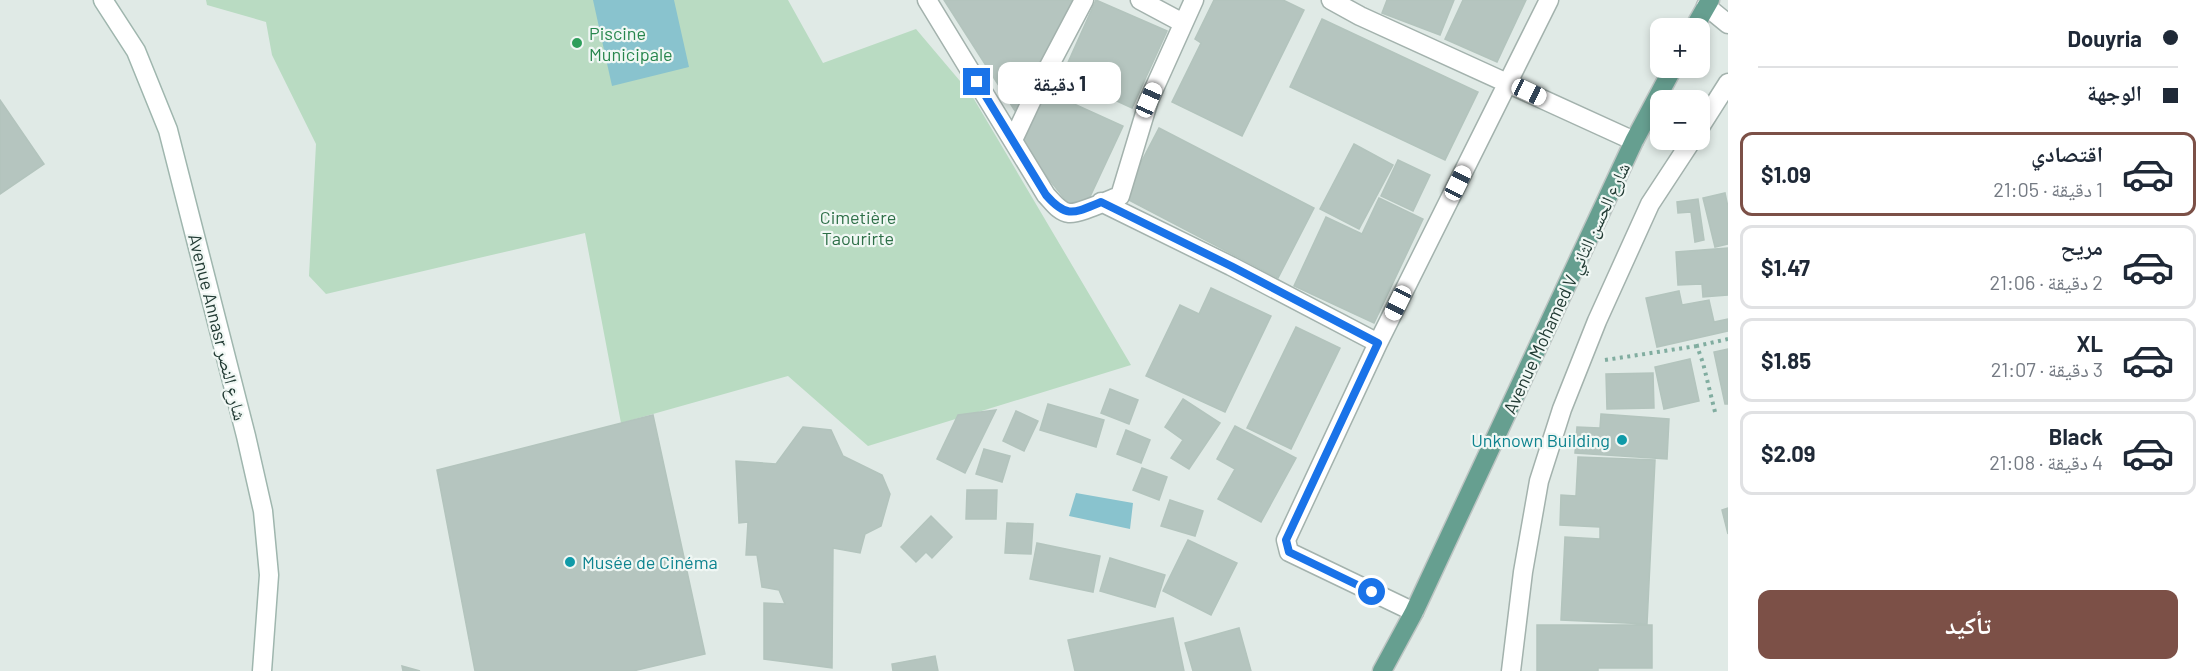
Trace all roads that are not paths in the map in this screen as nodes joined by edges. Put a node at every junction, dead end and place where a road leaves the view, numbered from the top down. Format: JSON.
{"nodes":[{"id":1,"x":103,"y":0,"type":"edge"},
{"id":2,"x":927,"y":0,"type":"edge"},
{"id":3,"x":1084,"y":0,"type":"edge"},
{"id":4,"x":1140,"y":0,"type":"edge"},
{"id":5,"x":1194,"y":0,"type":"edge"},
{"id":6,"x":1331,"y":0,"type":"edge"},
{"id":7,"x":1549,"y":0,"type":"edge"},
{"id":8,"x":1708,"y":3,"type":"edge"},
{"id":9,"x":1700,"y":18,"type":"edge"},
{"id":10,"x":1183,"y":23,"type":"junction"},
{"id":11,"x":1728,"y":24,"type":"edge"},
{"id":12,"x":1668,"y":78,"type":"edge"},
{"id":13,"x":1728,"y":82,"type":"edge"},
{"id":14,"x":1508,"y":83,"type":"junction"},
{"id":15,"x":1710,"y":111,"type":"edge"},
{"id":16,"x":1013,"y":140,"type":"junction"},
{"id":17,"x":1634,"y":141,"type":"junction"},
{"id":18,"x":1685,"y":150,"type":"edge"},
{"id":19,"x":1101,"y":202,"type":"junction"},
{"id":20,"x":1378,"y":343,"type":"junction"},
{"id":21,"x":1414,"y":612,"type":"junction"},
{"id":22,"x":262,"y":671,"type":"edge"},
{"id":23,"x":1382,"y":671,"type":"edge"},
{"id":24,"x":1511,"y":671,"type":"edge"}],
"edges":[{"from":1,"to":22,"type":"street","name":"Avenue Annasr شارع النصر"},
{"from":2,"to":16,"type":"street"},
{"from":3,"to":16,"type":"street"},
{"from":4,"to":10,"type":"street"},
{"from":5,"to":10,"type":"street"},
{"from":6,"to":14,"type":"street"},
{"from":7,"to":14,"type":"street"},
{"from":8,"to":9,"type":"main road"},
{"from":8,"to":11,"type":"street"},
{"from":10,"to":19,"type":"street"},
{"from":12,"to":17,"type":"main road","name":"Avenue Mohamed V شارع الحسن الثاني"},
{"from":13,"to":15,"type":"street"},
{"from":14,"to":17,"type":"street"},
{"from":14,"to":20,"type":"street"},
{"from":16,"to":19,"type":"street"},
{"from":17,"to":21,"type":"main road","name":"Avenue Mohamed V شارع الحسن الثاني"},
{"from":18,"to":24,"type":"street"},
{"from":19,"to":20,"type":"street"},
{"from":20,"to":21,"type":"street"},
{"from":21,"to":23,"type":"main road","name":"Avenue Mohamed V شارع الحسن الثاني"}]}
